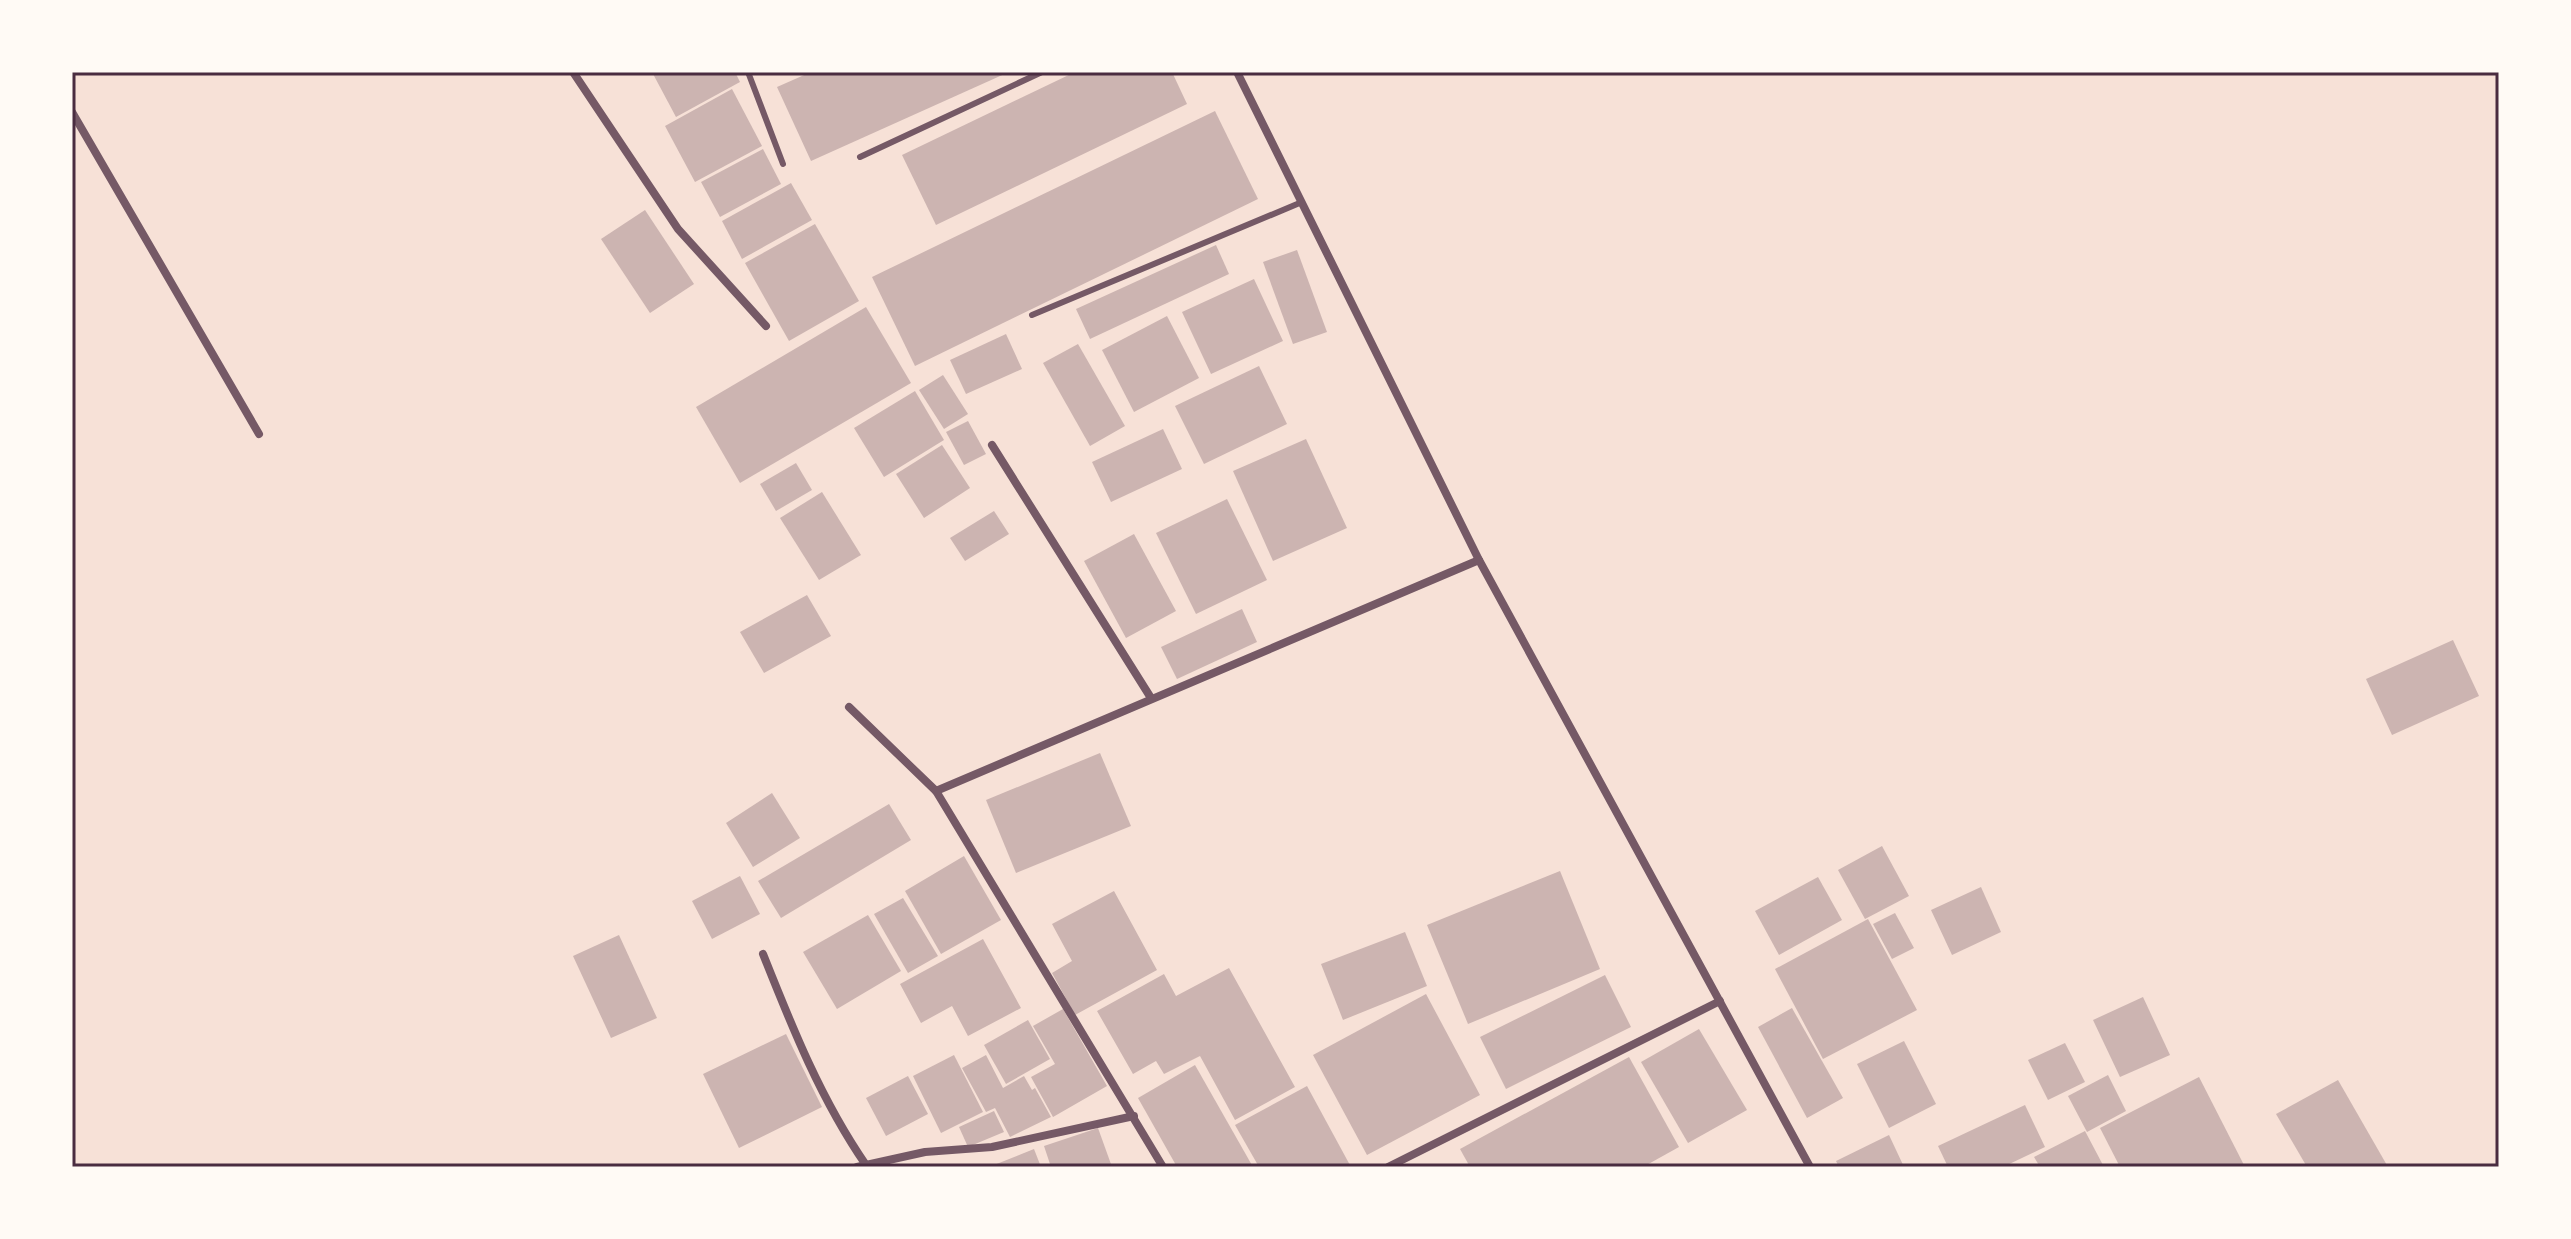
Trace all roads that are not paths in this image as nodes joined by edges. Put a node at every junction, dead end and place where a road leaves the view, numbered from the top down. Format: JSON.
{"nodes":[{"id":1,"x":573,"y":72,"type":"edge"},
{"id":2,"x":748,"y":72,"type":"edge"},
{"id":3,"x":1042,"y":72,"type":"edge"},
{"id":4,"x":1237,"y":72,"type":"edge"},
{"id":5,"x":72,"y":112,"type":"edge"},
{"id":6,"x":860,"y":157,"type":"dead end"},
{"id":7,"x":783,"y":164,"type":"dead end"},
{"id":8,"x":1302,"y":202,"type":"junction"},
{"id":9,"x":1032,"y":315,"type":"dead end"},
{"id":10,"x":766,"y":326,"type":"dead end"},
{"id":11,"x":259,"y":434,"type":"dead end"},
{"id":12,"x":992,"y":445,"type":"dead end"},
{"id":13,"x":1479,"y":560,"type":"junction"},
{"id":14,"x":1151,"y":698,"type":"junction"},
{"id":15,"x":849,"y":707,"type":"dead end"},
{"id":16,"x":936,"y":791,"type":"junction"},
{"id":17,"x":763,"y":954,"type":"dead end"},
{"id":18,"x":1720,"y":1001,"type":"junction"},
{"id":19,"x":1134,"y":1116,"type":"junction"},
{"id":20,"x":887,"y":1163,"type":"edge"},
{"id":21,"x":861,"y":1166,"type":"edge"},
{"id":22,"x":1163,"y":1167,"type":"edge"},
{"id":23,"x":1388,"y":1167,"type":"edge"},
{"id":24,"x":1810,"y":1167,"type":"edge"}],
"edges":[{"from":1,"to":10,"type":"street"},
{"from":2,"to":7,"type":"lane"},
{"from":3,"to":6,"type":"lane"},
{"from":4,"to":8,"type":"street"},
{"from":5,"to":11,"type":"street"},
{"from":8,"to":9,"type":"lane"},
{"from":8,"to":13,"type":"street"},
{"from":12,"to":14,"type":"street"},
{"from":13,"to":14,"type":"street"},
{"from":13,"to":18,"type":"street"},
{"from":14,"to":16,"type":"street"},
{"from":15,"to":16,"type":"street"},
{"from":16,"to":19,"type":"street"},
{"from":17,"to":21,"type":"street"},
{"from":18,"to":23,"type":"street"},
{"from":18,"to":24,"type":"street"},
{"from":19,"to":20,"type":"street"},
{"from":19,"to":22,"type":"street"},
{"from":20,"to":21,"type":"street"}]}
